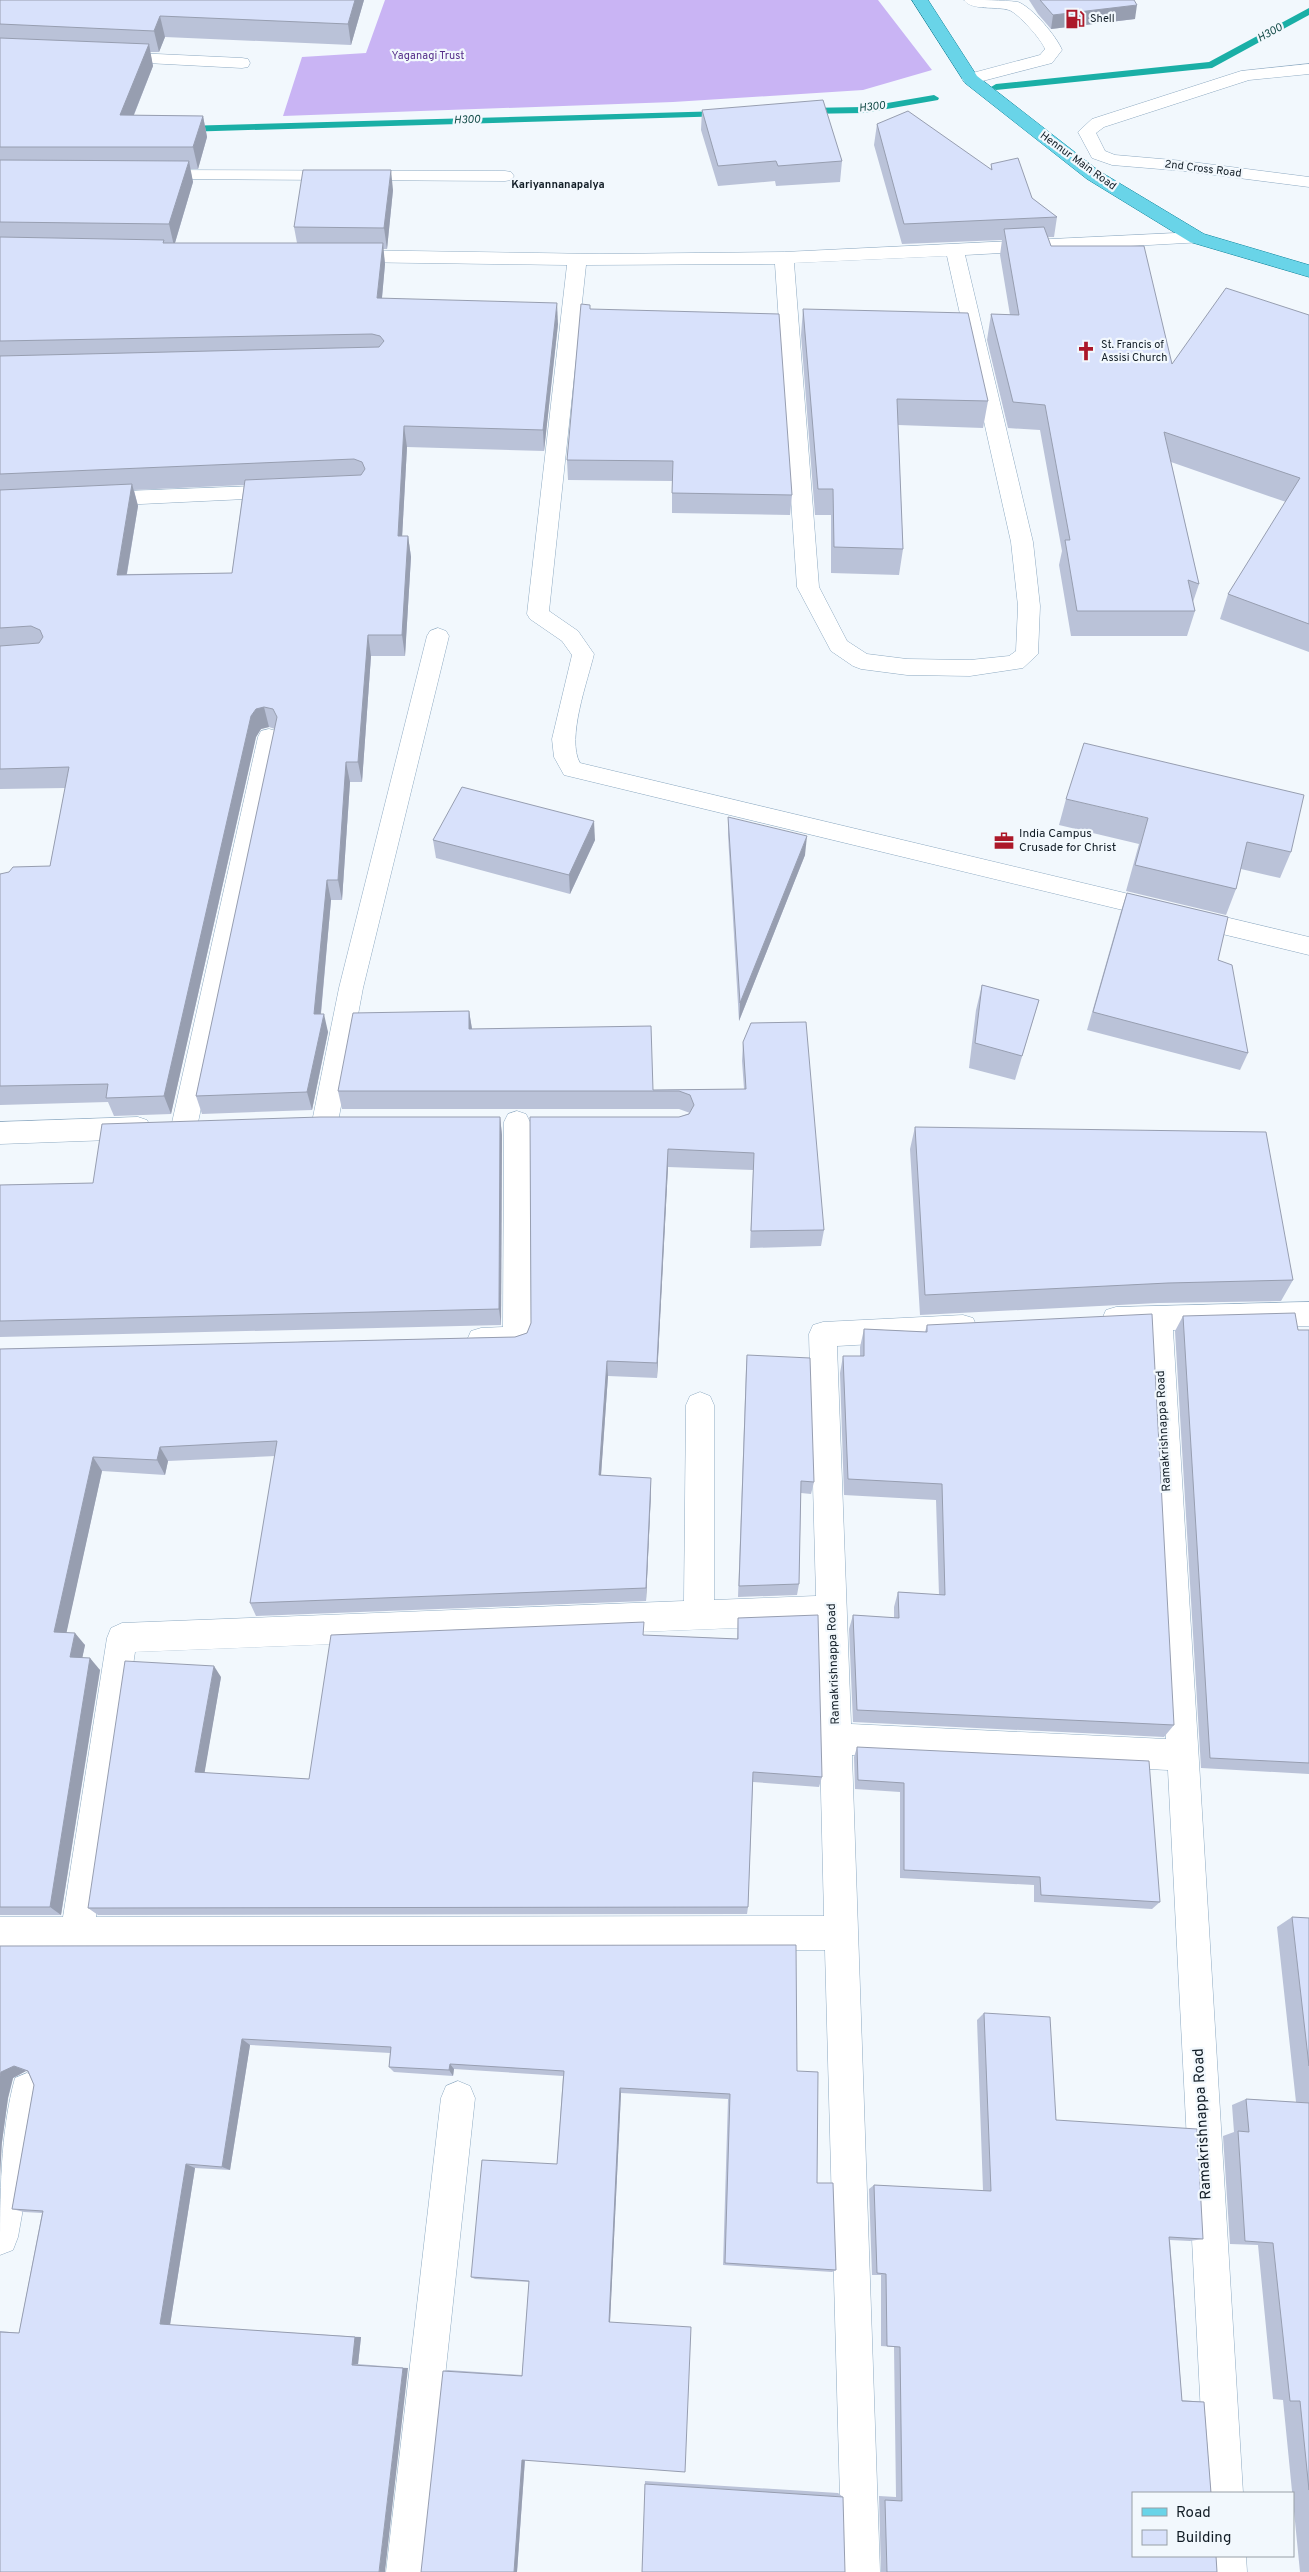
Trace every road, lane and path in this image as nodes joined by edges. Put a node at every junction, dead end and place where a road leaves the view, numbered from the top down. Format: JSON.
{"nodes":[{"id":1,"x":920,"y":0,"type":"edge"},
{"id":2,"x":972,"y":0,"type":"edge"},
{"id":3,"x":97,"y":56,"type":"edge"},
{"id":4,"x":242,"y":63,"type":"dead end"},
{"id":5,"x":1309,"y":69,"type":"edge"},
{"id":6,"x":971,"y":79,"type":"junction"},
{"id":7,"x":1098,"y":154,"type":"junction"},
{"id":8,"x":1083,"y":167,"type":"junction"},
{"id":9,"x":139,"y":175,"type":"edge"},
{"id":10,"x":505,"y":176,"type":"dead end"},
{"id":11,"x":1309,"y":182,"type":"edge"},
{"id":12,"x":1198,"y":238,"type":"junction"},
{"id":13,"x":956,"y":250,"type":"junction"},
{"id":14,"x":328,"y":256,"type":"edge"},
{"id":15,"x":784,"y":258,"type":"junction"},
{"id":16,"x":577,"y":260,"type":"junction"},
{"id":17,"x":1309,"y":270,"type":"edge"},
{"id":18,"x":297,"y":492,"type":"edge"},
{"id":19,"x":79,"y":500,"type":"edge"},
{"id":20,"x":438,"y":636,"type":"dead end"},
{"id":21,"x":269,"y":737,"type":"edge"},
{"id":22,"x":1309,"y":946,"type":"edge"},
{"id":23,"x":325,"y":1122,"type":"junction"},
{"id":24,"x":354,"y":1122,"type":"edge"},
{"id":25,"x":545,"y":1122,"type":"edge"},
{"id":26,"x":297,"y":1123,"type":"edge"},
{"id":27,"x":212,"y":1126,"type":"edge"},
{"id":28,"x":184,"y":1127,"type":"junction"},
{"id":29,"x":0,"y":1133,"type":"edge"},
{"id":30,"x":1309,"y":1314,"type":"edge"},
{"id":31,"x":1158,"y":1317,"type":"junction"},
{"id":32,"x":1089,"y":1321,"type":"edge"},
{"id":33,"x":991,"y":1326,"type":"edge"},
{"id":34,"x":458,"y":1340,"type":"edge"},
{"id":35,"x":700,"y":1405,"type":"dead end"},
{"id":36,"x":832,"y":1610,"type":"junction"},
{"id":37,"x":699,"y":1616,"type":"junction"},
{"id":38,"x":836,"y":1739,"type":"junction"},
{"id":39,"x":1182,"y":1755,"type":"junction"},
{"id":40,"x":842,"y":1933,"type":"junction"},
{"id":41,"x":0,"y":1934,"type":"edge"},
{"id":42,"x":76,"y":1934,"type":"junction"},
{"id":43,"x":27,"y":2090,"type":"edge"},
{"id":44,"x":458,"y":2098,"type":"dead end"},
{"id":45,"x":0,"y":2237,"type":"edge"},
{"id":46,"x":1224,"y":2492,"type":"edge"},
{"id":47,"x":1227,"y":2557,"type":"edge"},
{"id":48,"x":405,"y":2572,"type":"edge"},
{"id":49,"x":861,"y":2572,"type":"edge"},
{"id":50,"x":1228,"y":2572,"type":"edge"}],
"edges":[{"from":1,"to":6,"type":"main road","name":"Hennur Main Road"},
{"from":2,"to":6,"type":"street"},
{"from":3,"to":4,"type":"street"},
{"from":5,"to":7,"type":"street"},
{"from":6,"to":8,"type":"main road","name":"Hennur Main Road"},
{"from":7,"to":8,"type":"street"},
{"from":7,"to":11,"type":"street","name":"2nd Cross Road"},
{"from":8,"to":12,"type":"main road","name":"Hennur Main Road"},
{"from":9,"to":10,"type":"street"},
{"from":12,"to":13,"type":"street"},
{"from":12,"to":17,"type":"main road","name":"Hennur Main Road"},
{"from":13,"to":15,"type":"street"},
{"from":13,"to":15,"type":"street"},
{"from":14,"to":16,"type":"street"},
{"from":15,"to":16,"type":"street"},
{"from":16,"to":22,"type":"street"},
{"from":18,"to":19,"type":"street"},
{"from":20,"to":23,"type":"street"},
{"from":21,"to":28,"type":"street"},
{"from":23,"to":24,"type":"street"},
{"from":23,"to":26,"type":"street"},
{"from":25,"to":34,"type":"street"},
{"from":27,"to":28,"type":"street"},
{"from":28,"to":29,"type":"street"},
{"from":30,"to":31,"type":"street"},
{"from":31,"to":32,"type":"street"},
{"from":31,"to":39,"type":"street","name":"Ramakrishnappa Road"},
{"from":33,"to":36,"type":"street","name":"Ramakrishnappa Road"},
{"from":35,"to":37,"type":"street"},
{"from":36,"to":37,"type":"street"},
{"from":36,"to":38,"type":"street","name":"Ramakrishnappa Road"},
{"from":37,"to":42,"type":"street"},
{"from":38,"to":39,"type":"street","name":"Ramakrishnappa Road"},
{"from":38,"to":40,"type":"street"},
{"from":39,"to":46,"type":"street","name":"Ramakrishnappa Road"},
{"from":40,"to":42,"type":"street"},
{"from":40,"to":49,"type":"street"},
{"from":41,"to":42,"type":"street"},
{"from":43,"to":45,"type":"street"},
{"from":44,"to":48,"type":"street"},
{"from":47,"to":50,"type":"street"}]}
